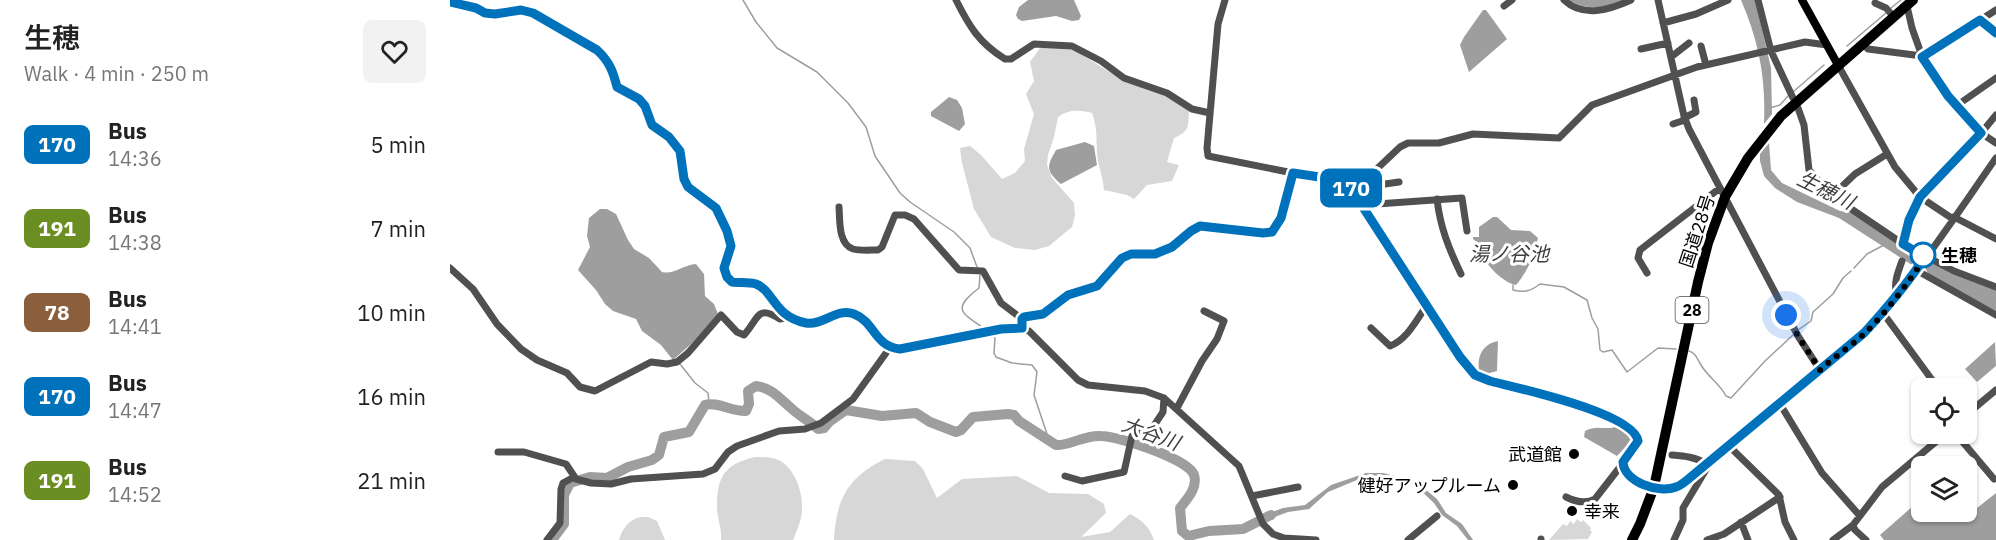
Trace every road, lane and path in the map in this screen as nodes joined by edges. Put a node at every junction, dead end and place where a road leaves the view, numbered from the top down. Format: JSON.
{"nodes":[{"id":1,"x":956,"y":0,"type":"edge"},
{"id":2,"x":1225,"y":0,"type":"edge"},
{"id":3,"x":1512,"y":0,"type":"edge"},
{"id":4,"x":1564,"y":0,"type":"edge"},
{"id":5,"x":1631,"y":0,"type":"edge"},
{"id":6,"x":1658,"y":0,"type":"edge"},
{"id":7,"x":1728,"y":0,"type":"edge"},
{"id":8,"x":1758,"y":0,"type":"edge"},
{"id":9,"x":1802,"y":0,"type":"edge"},
{"id":10,"x":450,"y":2,"type":"edge"},
{"id":11,"x":1909,"y":2,"type":"edge"},
{"id":12,"x":1875,"y":3,"type":"dead end"},
{"id":13,"x":1504,"y":6,"type":"dead end"},
{"id":14,"x":1996,"y":10,"type":"edge"},
{"id":15,"x":1894,"y":17,"type":"junction"},
{"id":16,"x":1980,"y":20,"type":"junction"},
{"id":17,"x":1663,"y":23,"type":"junction"},
{"id":18,"x":1996,"y":33,"type":"edge"},
{"id":19,"x":1668,"y":42,"type":"junction"},
{"id":20,"x":1689,"y":44,"type":"dead end"},
{"id":21,"x":1863,"y":44,"type":"junction"},
{"id":22,"x":1827,"y":45,"type":"junction"},
{"id":23,"x":1701,"y":46,"type":"dead end"},
{"id":24,"x":1641,"y":49,"type":"dead end"},
{"id":25,"x":1769,"y":51,"type":"junction"},
{"id":26,"x":1922,"y":56,"type":"junction"},
{"id":27,"x":1671,"y":57,"type":"junction"},
{"id":28,"x":1707,"y":65,"type":"junction"},
{"id":29,"x":1838,"y":65,"type":"junction"},
{"id":30,"x":1676,"y":74,"type":"junction"},
{"id":31,"x":1996,"y":78,"type":"edge"},
{"id":32,"x":1793,"y":98,"type":"dead end"},
{"id":33,"x":1694,"y":100,"type":"dead end"},
{"id":34,"x":1956,"y":106,"type":"junction"},
{"id":35,"x":1798,"y":108,"type":"dead end"},
{"id":36,"x":1210,"y":113,"type":"junction"},
{"id":37,"x":1996,"y":115,"type":"edge"},
{"id":38,"x":1685,"y":119,"type":"junction"},
{"id":39,"x":1673,"y":124,"type":"dead end"},
{"id":40,"x":1981,"y":132,"type":"junction"},
{"id":41,"x":1996,"y":143,"type":"edge"},
{"id":42,"x":1887,"y":154,"type":"junction"},
{"id":43,"x":1996,"y":158,"type":"edge"},
{"id":44,"x":1293,"y":173,"type":"junction"},
{"id":45,"x":1346,"y":181,"type":"junction"},
{"id":46,"x":1364,"y":182,"type":"junction"},
{"id":47,"x":1399,"y":182,"type":"dead end"},
{"id":48,"x":1722,"y":192,"type":"junction"},
{"id":49,"x":1832,"y":196,"type":"junction"},
{"id":50,"x":1920,"y":197,"type":"junction"},
{"id":51,"x":1437,"y":199,"type":"junction"},
{"id":52,"x":1363,"y":205,"type":"junction"},
{"id":53,"x":839,"y":207,"type":"dead end"},
{"id":54,"x":1954,"y":218,"type":"junction"},
{"id":55,"x":1467,"y":231,"type":"dead end"},
{"id":56,"x":1996,"y":239,"type":"edge"},
{"id":57,"x":1903,"y":244,"type":"junction"},
{"id":58,"x":1925,"y":257,"type":"junction"},
{"id":59,"x":1902,"y":261,"type":"dead end"},
{"id":60,"x":450,"y":268,"type":"edge"},
{"id":61,"x":1917,"y":269,"type":"junction"},
{"id":62,"x":1647,"y":273,"type":"dead end"},
{"id":63,"x":1461,"y":274,"type":"dead end"},
{"id":64,"x":1996,"y":287,"type":"edge"},
{"id":65,"x":1897,"y":295,"type":"junction"},
{"id":66,"x":1427,"y":305,"type":"junction"},
{"id":67,"x":1204,"y":311,"type":"dead end"},
{"id":68,"x":1883,"y":313,"type":"junction"},
{"id":69,"x":1996,"y":315,"type":"edge"},
{"id":70,"x":788,"y":317,"type":"junction"},
{"id":71,"x":1022,"y":319,"type":"junction"},
{"id":72,"x":1022,"y":328,"type":"junction"},
{"id":73,"x":1371,"y":328,"type":"dead end"},
{"id":74,"x":888,"y":347,"type":"junction"},
{"id":75,"x":1820,"y":370,"type":"junction"},
{"id":76,"x":1931,"y":378,"type":"edge"},
{"id":77,"x":1996,"y":390,"type":"edge"},
{"id":78,"x":1164,"y":398,"type":"junction"},
{"id":79,"x":1780,"y":404,"type":"junction"},
{"id":80,"x":1977,"y":406,"type":"edge"},
{"id":81,"x":1177,"y":408,"type":"junction"},
{"id":82,"x":1933,"y":444,"type":"edge"},
{"id":83,"x":1964,"y":444,"type":"edge"},
{"id":84,"x":1729,"y":446,"type":"junction"},
{"id":85,"x":498,"y":452,"type":"dead end"},
{"id":86,"x":1672,"y":455,"type":"dead end"},
{"id":87,"x":1623,"y":462,"type":"junction"},
{"id":88,"x":1707,"y":464,"type":"junction"},
{"id":89,"x":1065,"y":476,"type":"dead end"},
{"id":90,"x":574,"y":477,"type":"junction"},
{"id":91,"x":1994,"y":479,"type":"dead end"},
{"id":92,"x":1298,"y":487,"type":"dead end"},
{"id":93,"x":1654,"y":487,"type":"junction"},
{"id":94,"x":1252,"y":496,"type":"junction"},
{"id":95,"x":1566,"y":497,"type":"dead end"},
{"id":96,"x":1780,"y":497,"type":"junction"},
{"id":97,"x":1437,"y":516,"type":"dead end"},
{"id":98,"x":1860,"y":516,"type":"junction"},
{"id":99,"x":1741,"y":522,"type":"junction"},
{"id":100,"x":1853,"y":525,"type":"junction"},
{"id":101,"x":1284,"y":539,"type":"edge"},
{"id":102,"x":547,"y":540,"type":"edge"},
{"id":103,"x":1316,"y":540,"type":"edge"},
{"id":104,"x":1408,"y":540,"type":"edge"},
{"id":105,"x":1632,"y":540,"type":"edge"},
{"id":106,"x":1674,"y":540,"type":"edge"},
{"id":107,"x":1707,"y":540,"type":"edge"},
{"id":108,"x":1748,"y":540,"type":"edge"},
{"id":109,"x":1794,"y":540,"type":"edge"},
{"id":110,"x":1833,"y":540,"type":"edge"},
{"id":111,"x":1866,"y":540,"type":"edge"}],
"edges":[{"from":1,"to":36,"type":"street"},
{"from":2,"to":36,"type":"street"},
{"from":3,"to":13,"type":"street"},
{"from":4,"to":5,"type":"street"},
{"from":6,"to":17,"type":"street"},
{"from":7,"to":17,"type":"street"},
{"from":8,"to":25,"type":"street"},
{"from":9,"to":22,"type":"main road"},
{"from":10,"to":70,"type":"street"},
{"from":11,"to":15,"type":"highway","name":"国道28号","number":"28"},
{"from":11,"to":26,"type":"street"},
{"from":12,"to":15,"type":"street"},
{"from":14,"to":16,"type":"street"},
{"from":15,"to":21,"type":"highway","name":"国道28号","number":"28"},
{"from":16,"to":18,"type":"street"},
{"from":16,"to":26,"type":"street"},
{"from":17,"to":19,"type":"street"},
{"from":19,"to":24,"type":"street"},
{"from":19,"to":27,"type":"street"},
{"from":20,"to":27,"type":"street"},
{"from":21,"to":26,"type":"street"},
{"from":21,"to":29,"type":"highway","name":"国道28号","number":"28"},
{"from":22,"to":25,"type":"street"},
{"from":22,"to":29,"type":"main road"},
{"from":23,"to":28,"type":"street"},
{"from":25,"to":28,"type":"street"},
{"from":25,"to":32,"type":"street"},
{"from":26,"to":34,"type":"street"},
{"from":27,"to":30,"type":"street"},
{"from":28,"to":30,"type":"street"},
{"from":29,"to":42,"type":"street"},
{"from":29,"to":48,"type":"highway","name":"国道28号","number":"28"},
{"from":30,"to":38,"type":"street"},
{"from":30,"to":46,"type":"street"},
{"from":31,"to":34,"type":"street"},
{"from":33,"to":38,"type":"street"},
{"from":34,"to":40,"type":"street"},
{"from":35,"to":49,"type":"street"},
{"from":36,"to":44,"type":"street"},
{"from":37,"to":40,"type":"street"},
{"from":38,"to":39,"type":"street"},
{"from":38,"to":48,"type":"street"},
{"from":40,"to":41,"type":"street"},
{"from":40,"to":50,"type":"street"},
{"from":42,"to":49,"type":"street"},
{"from":42,"to":50,"type":"street"},
{"from":43,"to":54,"type":"street"},
{"from":44,"to":45,"type":"street"},
{"from":44,"to":71,"type":"street"},
{"from":45,"to":46,"type":"street"},
{"from":45,"to":52,"type":"street"},
{"from":46,"to":47,"type":"street"},
{"from":48,"to":62,"type":"street"},
{"from":48,"to":75,"type":"street"},
{"from":48,"to":93,"type":"highway","name":"国道28号","number":"28"},
{"from":49,"to":57,"type":"street"},
{"from":50,"to":54,"type":"street"},
{"from":50,"to":57,"type":"street"},
{"from":51,"to":52,"type":"street"},
{"from":51,"to":55,"type":"street"},
{"from":51,"to":63,"type":"street"},
{"from":52,"to":66,"type":"street"},
{"from":53,"to":71,"type":"street"},
{"from":54,"to":56,"type":"street"},
{"from":54,"to":58,"type":"street"},
{"from":57,"to":58,"type":"street"},
{"from":58,"to":61,"type":"street"},
{"from":58,"to":64,"type":"street"},
{"from":59,"to":65,"type":"street"},
{"from":60,"to":70,"type":"street"},
{"from":61,"to":65,"type":"street"},
{"from":61,"to":69,"type":"street"},
{"from":65,"to":68,"type":"street"},
{"from":66,"to":73,"type":"street"},
{"from":66,"to":87,"type":"street"},
{"from":67,"to":81,"type":"street"},
{"from":68,"to":75,"type":"street"},
{"from":68,"to":76,"type":"street"},
{"from":70,"to":74,"type":"street"},
{"from":71,"to":72,"type":"street"},
{"from":72,"to":74,"type":"street"},
{"from":72,"to":78,"type":"street"},
{"from":74,"to":90,"type":"street"},
{"from":75,"to":79,"type":"street"},
{"from":77,"to":80,"type":"street"},
{"from":78,"to":81,"type":"street"},
{"from":78,"to":89,"type":"street"},
{"from":79,"to":84,"type":"street"},
{"from":79,"to":98,"type":"street"},
{"from":81,"to":94,"type":"street"},
{"from":82,"to":98,"type":"street"},
{"from":83,"to":91,"type":"street"},
{"from":84,"to":88,"type":"street"},
{"from":84,"to":96,"type":"street"},
{"from":85,"to":90,"type":"street"},
{"from":86,"to":88,"type":"street"},
{"from":87,"to":93,"type":"street"},
{"from":87,"to":95,"type":"street"},
{"from":88,"to":93,"type":"street"},
{"from":88,"to":106,"type":"street"},
{"from":90,"to":102,"type":"street"},
{"from":92,"to":94,"type":"street"},
{"from":93,"to":105,"type":"highway","name":"国道28号","number":"28"},
{"from":94,"to":101,"type":"street"},
{"from":96,"to":99,"type":"street"},
{"from":96,"to":109,"type":"street"},
{"from":97,"to":104,"type":"street"},
{"from":98,"to":100,"type":"street"},
{"from":99,"to":107,"type":"street"},
{"from":99,"to":108,"type":"street"},
{"from":100,"to":110,"type":"street"},
{"from":100,"to":111,"type":"street"},
{"from":101,"to":103,"type":"street"}]}
